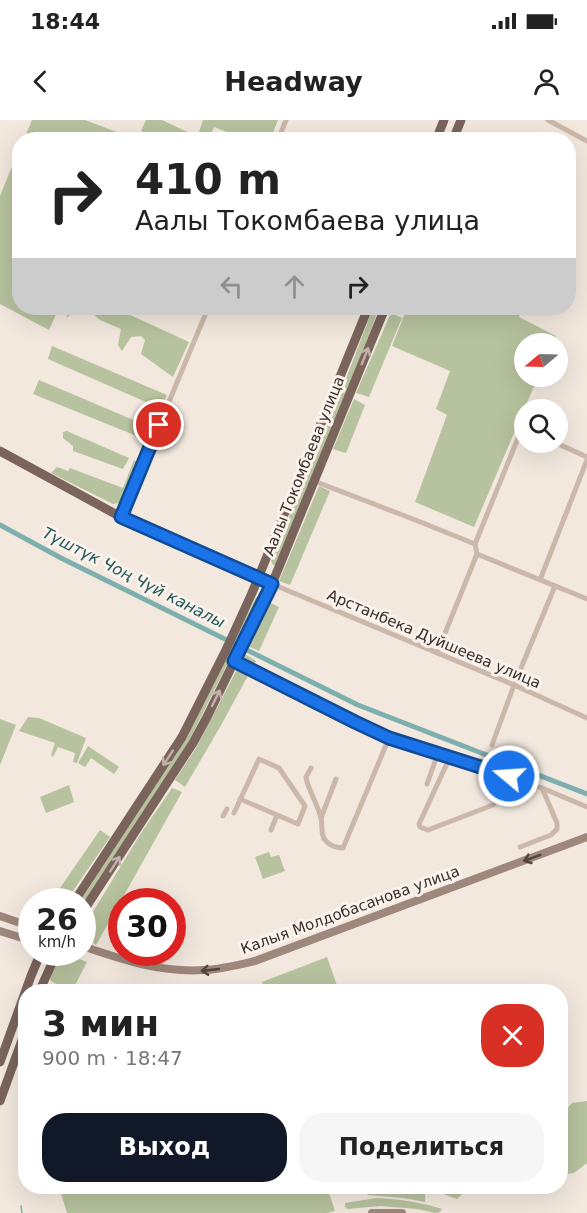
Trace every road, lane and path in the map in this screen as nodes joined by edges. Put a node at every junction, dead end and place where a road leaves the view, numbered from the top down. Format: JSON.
{"nodes":[{"id":1,"x":548,"y":120,"type":"edge"},
{"id":2,"x":570,"y":132,"type":"edge"},
{"id":3,"x":205,"y":315,"type":"edge"},
{"id":4,"x":365,"y":315,"type":"edge"},
{"id":5,"x":382,"y":315,"type":"edge"},
{"id":6,"x":514,"y":448,"type":"edge"},
{"id":7,"x":568,"y":449,"type":"edge"},
{"id":8,"x":0,"y":451,"type":"edge"},
{"id":9,"x":587,"y":458,"type":"edge"},
{"id":10,"x":314,"y":481,"type":"junction"},
{"id":11,"x":121,"y":517,"type":"junction"},
{"id":12,"x":475,"y":544,"type":"junction"},
{"id":13,"x":477,"y":554,"type":"junction"},
{"id":14,"x":259,"y":577,"type":"junction"},
{"id":15,"x":540,"y":580,"type":"junction"},
{"id":16,"x":272,"y":584,"type":"junction"},
{"id":17,"x":555,"y":586,"type":"junction"},
{"id":18,"x":587,"y":599,"type":"edge"},
{"id":19,"x":437,"y":653,"type":"junction"},
{"id":20,"x":235,"y":659,"type":"junction"},
{"id":21,"x":514,"y":685,"type":"junction"},
{"id":22,"x":587,"y":717,"type":"edge"},
{"id":23,"x":389,"y":738,"type":"junction"},
{"id":24,"x":492,"y":745,"type":"dead end"},
{"id":25,"x":438,"y":753,"type":"junction"},
{"id":26,"x":450,"y":757,"type":"junction"},
{"id":27,"x":311,"y":768,"type":"dead end"},
{"id":28,"x":509,"y":776,"type":"junction"},
{"id":29,"x":336,"y":779,"type":"dead end"},
{"id":30,"x":427,"y":784,"type":"dead end"},
{"id":31,"x":542,"y":788,"type":"junction"},
{"id":32,"x":240,"y":799,"type":"junction"},
{"id":33,"x":587,"y":807,"type":"edge"},
{"id":34,"x":227,"y":809,"type":"dead end"},
{"id":35,"x":234,"y":813,"type":"dead end"},
{"id":36,"x":277,"y":815,"type":"junction"},
{"id":37,"x":223,"y":816,"type":"dead end"},
{"id":38,"x":321,"y":818,"type":"junction"},
{"id":39,"x":271,"y":830,"type":"dead end"},
{"id":40,"x":587,"y":837,"type":"edge"},
{"id":41,"x":520,"y":847,"type":"dead end"},
{"id":42,"x":83,"y":888,"type":"edge"},
{"id":43,"x":96,"y":892,"type":"edge"},
{"id":44,"x":0,"y":916,"type":"edge"},
{"id":45,"x":18,"y":922,"type":"edge"},
{"id":46,"x":0,"y":931,"type":"edge"},
{"id":47,"x":18,"y":937,"type":"edge"},
{"id":48,"x":96,"y":951,"type":"edge"},
{"id":49,"x":35,"y":966,"type":"edge"},
{"id":50,"x":51,"y":966,"type":"edge"},
{"id":51,"x":28,"y":984,"type":"edge"},
{"id":52,"x":43,"y":984,"type":"edge"},
{"id":53,"x":18,"y":1012,"type":"edge"},
{"id":54,"x":18,"y":1051,"type":"edge"},
{"id":55,"x":0,"y":1062,"type":"edge"},
{"id":56,"x":0,"y":1101,"type":"edge"},
{"id":57,"x":372,"y":1213,"type":"edge"},
{"id":58,"x":402,"y":1213,"type":"edge"}],
"edges":[{"from":1,"to":2,"type":"street"},
{"from":3,"to":11,"type":"street"},
{"from":4,"to":14,"type":"main road","name":"Аалы Токомбаева улица"},
{"from":10,"to":5,"type":"main road","name":"Аалы Токомбаева улица","one_way":true},
{"from":6,"to":12,"type":"street"},
{"from":7,"to":9,"type":"street"},
{"from":8,"to":11,"type":"main road"},
{"from":9,"to":15,"type":"street"},
{"from":10,"to":12,"type":"street"},
{"from":10,"to":16,"type":"main road","name":"Аалы Токомбаева улица"},
{"from":11,"to":14,"type":"main road"},
{"from":12,"to":13,"type":"street"},
{"from":13,"to":15,"type":"street"},
{"from":13,"to":19,"type":"street"},
{"from":14,"to":16,"type":"main road"},
{"from":14,"to":42,"type":"main road","name":"Аалы Токомбаева улица","one_way":true},
{"from":15,"to":17,"type":"street"},
{"from":16,"to":19,"type":"street","name":"Арстанбека Дуйшеева улица"},
{"from":16,"to":20,"type":"main road","name":"Аалы Токомбаева улица"},
{"from":17,"to":18,"type":"street"},
{"from":17,"to":21,"type":"street"},
{"from":19,"to":21,"type":"street","name":"Арстанбека Дуйшеева улица"},
{"from":20,"to":23,"type":"street"},
{"from":43,"to":20,"type":"main road","name":"Аалы Токомбаева улица","one_way":true},
{"from":21,"to":22,"type":"street","name":"Арстанбека Дуйшеева улица"},
{"from":21,"to":24,"type":"street"},
{"from":23,"to":25,"type":"street"},
{"from":23,"to":38,"type":"street"},
{"from":25,"to":26,"type":"street"},
{"from":25,"to":30,"type":"street"},
{"from":26,"to":28,"type":"street"},
{"from":26,"to":28,"type":"street"},
{"from":27,"to":38,"type":"street"},
{"from":28,"to":31,"type":"street"},
{"from":29,"to":38,"type":"street"},
{"from":31,"to":33,"type":"street"},
{"from":31,"to":41,"type":"street"},
{"from":32,"to":35,"type":"street"},
{"from":32,"to":36,"type":"street"},
{"from":32,"to":36,"type":"street"},
{"from":34,"to":37,"type":"street"},
{"from":36,"to":39,"type":"street"},
{"from":40,"to":48,"type":"street","name":"Калыя Молдобасанова улица","one_way":true},
{"from":44,"to":45,"type":"street"},
{"from":46,"to":47,"type":"street"},
{"from":49,"to":51,"type":"main road"},
{"from":50,"to":52,"type":"main road"},
{"from":53,"to":55,"type":"main road"},
{"from":54,"to":56,"type":"main road"},
{"from":57,"to":58,"type":"street"}]}
